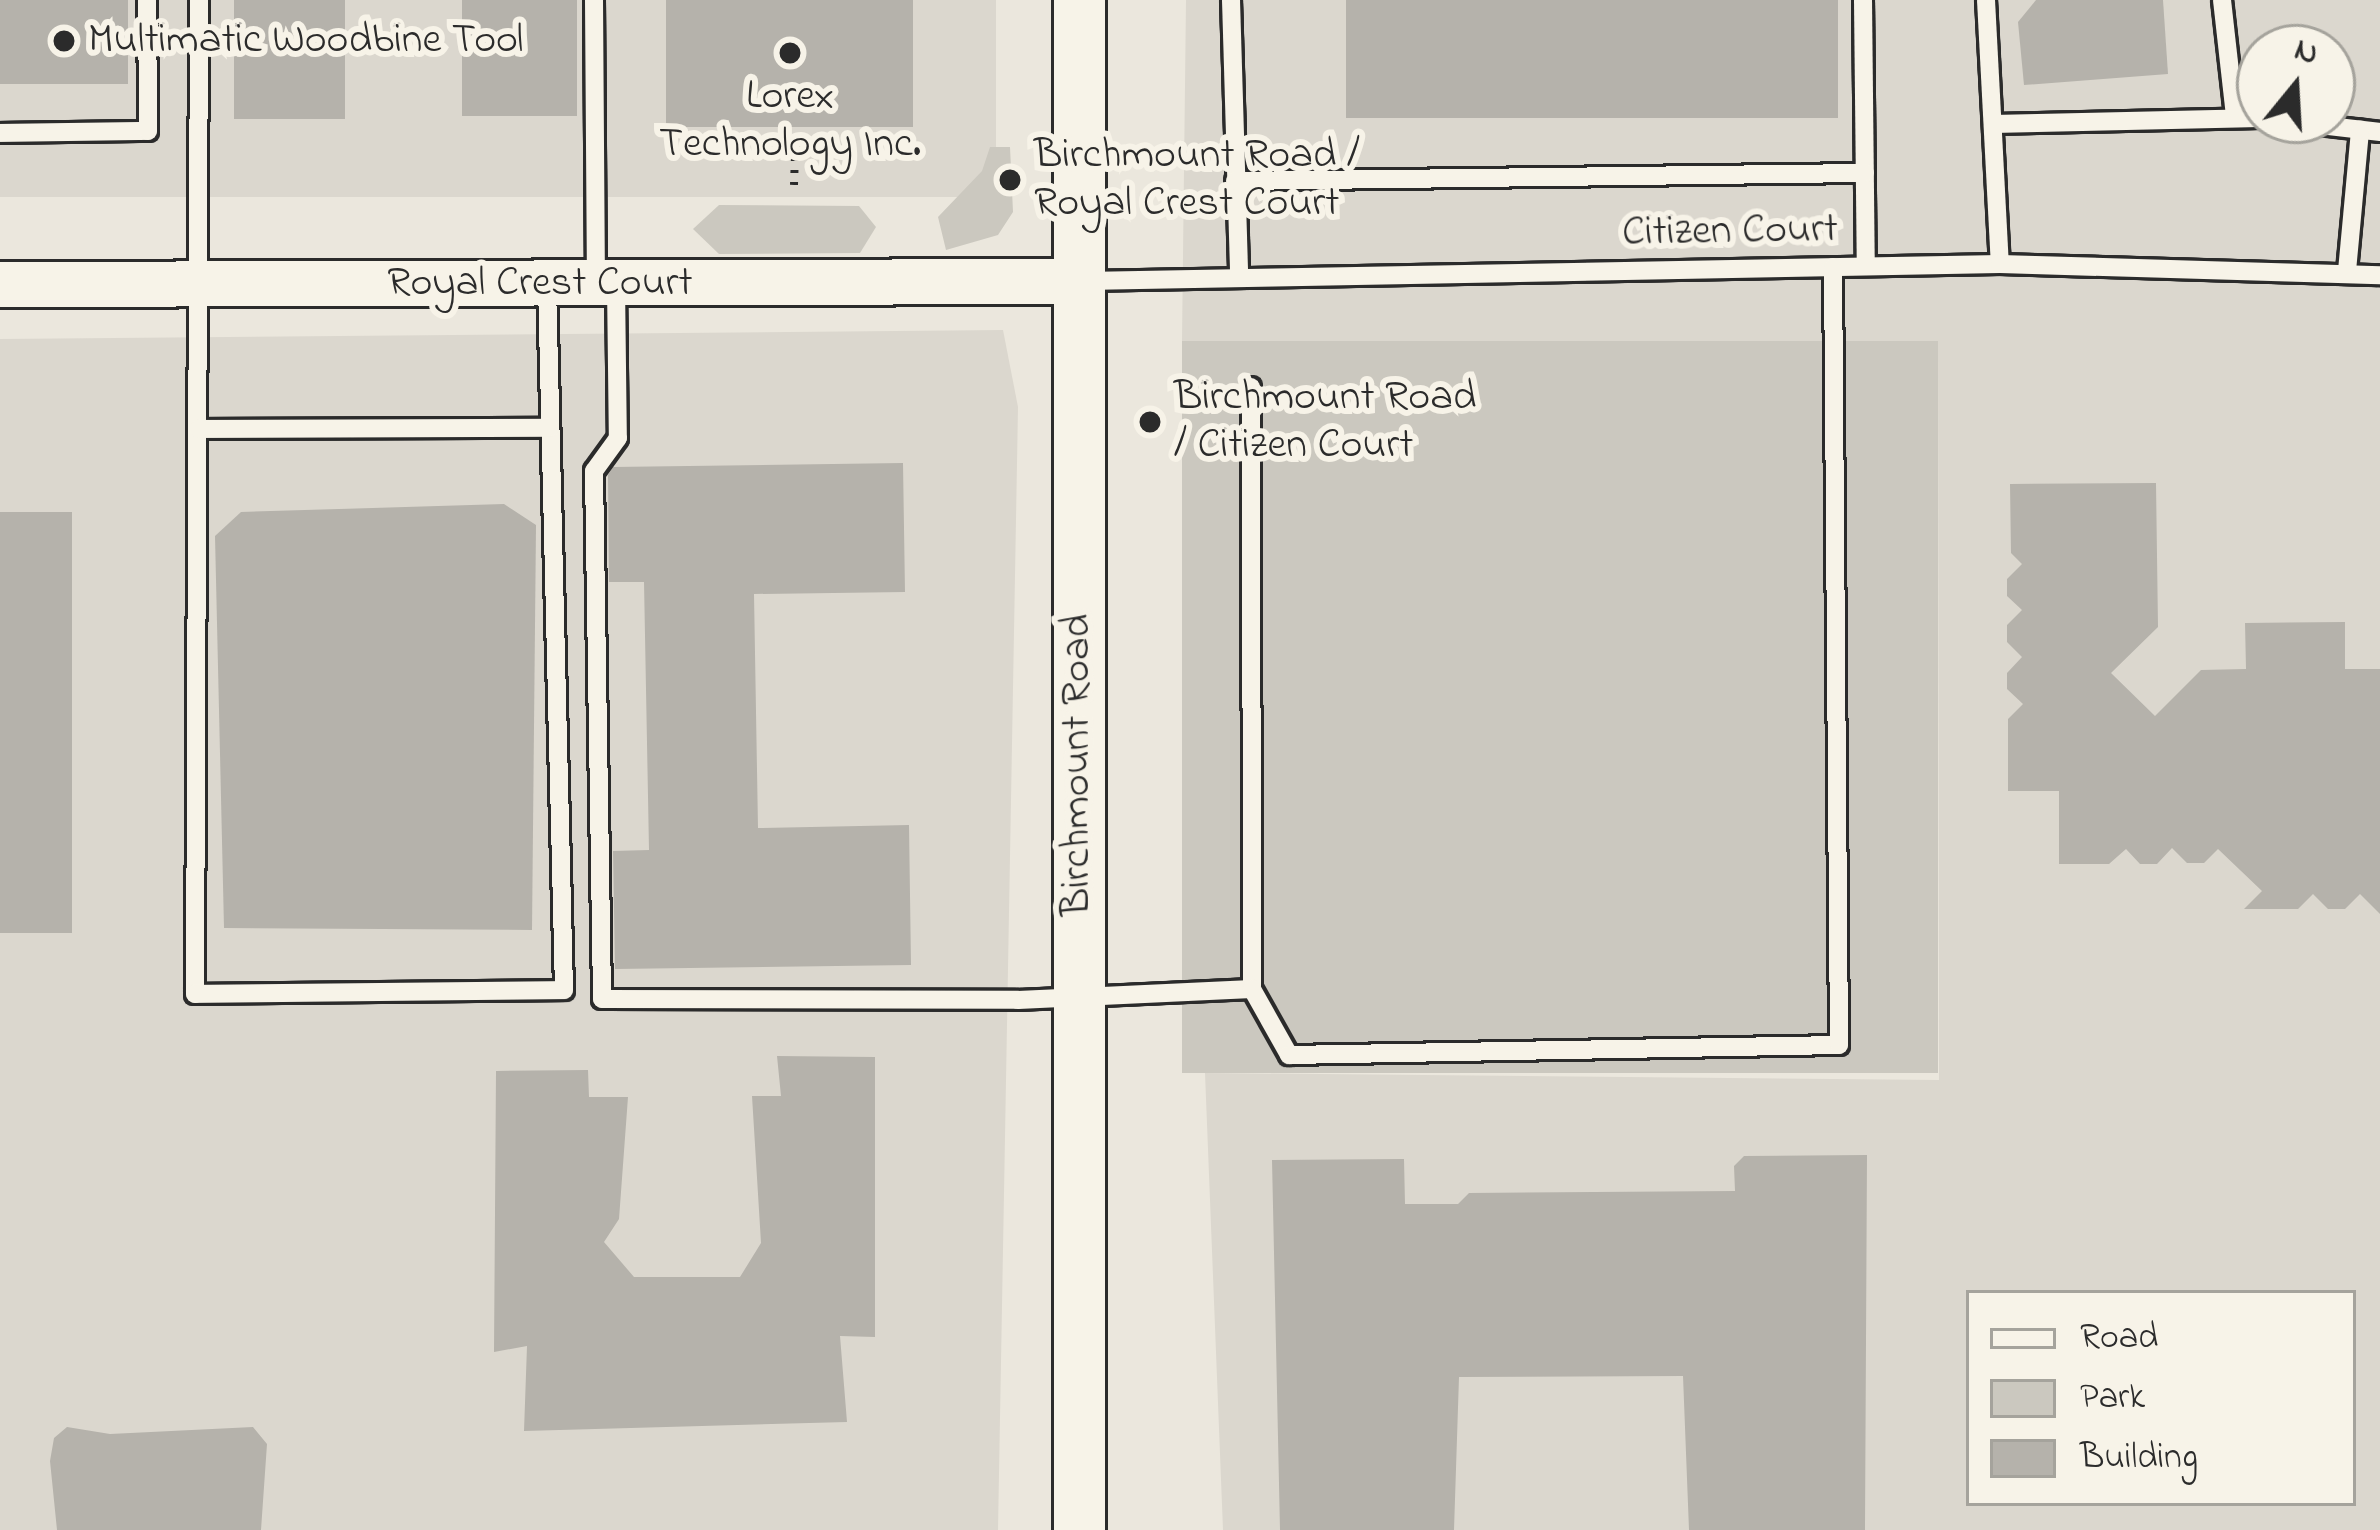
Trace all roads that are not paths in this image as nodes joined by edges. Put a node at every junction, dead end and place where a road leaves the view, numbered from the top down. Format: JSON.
{"nodes":[{"id":1,"x":147,"y":0,"type":"edge"},
{"id":2,"x":200,"y":0,"type":"edge"},
{"id":3,"x":594,"y":0,"type":"edge"},
{"id":4,"x":1079,"y":0,"type":"edge"},
{"id":5,"x":1231,"y":0,"type":"edge"},
{"id":6,"x":1863,"y":0,"type":"edge"},
{"id":7,"x":1986,"y":0,"type":"edge"},
{"id":8,"x":2222,"y":0,"type":"edge"},
{"id":9,"x":2235,"y":115,"type":"joint"},
{"id":10,"x":1993,"y":124,"type":"junction"},
{"id":11,"x":2370,"y":131,"type":"edge"},
{"id":12,"x":0,"y":134,"type":"edge"},
{"id":13,"x":1865,"y":173,"type":"junction"},
{"id":14,"x":1234,"y":181,"type":"junction"},
{"id":15,"x":2000,"y":265,"type":"junction"},
{"id":16,"x":1866,"y":266,"type":"junction"},
{"id":17,"x":1833,"y":267,"type":"junction"},
{"id":18,"x":2347,"y":271,"type":"junction"},
{"id":19,"x":1239,"y":275,"type":"junction"},
{"id":20,"x":2380,"y":275,"type":"edge"},
{"id":21,"x":1081,"y":281,"type":"junction"},
{"id":22,"x":0,"y":284,"type":"edge"},
{"id":23,"x":200,"y":284,"type":"junction"},
{"id":24,"x":547,"y":285,"type":"junction"},
{"id":25,"x":606,"y":285,"type":"junction"},
{"id":26,"x":1251,"y":387,"type":"dead end"},
{"id":27,"x":550,"y":428,"type":"junction"},
{"id":28,"x":199,"y":429,"type":"junction"},
{"id":29,"x":1252,"y":989,"type":"junction"},
{"id":30,"x":1078,"y":995,"type":"junction"},
{"id":31,"x":1078,"y":1530,"type":"edge"}],
"edges":[{"from":1,"to":12,"type":"lane"},
{"from":2,"to":23,"type":"lane"},
{"from":3,"to":25,"type":"lane"},
{"from":4,"to":21,"type":"main road","name":"Birchmount Road"},
{"from":5,"to":14,"type":"lane"},
{"from":6,"to":13,"type":"lane"},
{"from":7,"to":10,"type":"lane"},
{"from":8,"to":9,"type":"lane"},
{"from":9,"to":10,"type":"lane"},
{"from":10,"to":15,"type":"lane"},
{"from":11,"to":18,"type":"lane"},
{"from":13,"to":14,"type":"lane"},
{"from":13,"to":16,"type":"lane"},
{"from":14,"to":19,"type":"lane"},
{"from":15,"to":16,"type":"lane","name":"Citizen Court"},
{"from":15,"to":18,"type":"lane","name":"Citizen Court"},
{"from":16,"to":17,"type":"lane","name":"Citizen Court"},
{"from":17,"to":19,"type":"lane","name":"Citizen Court"},
{"from":17,"to":29,"type":"lane"},
{"from":18,"to":20,"type":"lane","name":"Citizen Court"},
{"from":19,"to":21,"type":"lane","name":"Citizen Court"},
{"from":21,"to":25,"type":"street","name":"Royal Crest Court"},
{"from":21,"to":30,"type":"main road","name":"Birchmount Road"},
{"from":22,"to":23,"type":"street","name":"Royal Crest Court"},
{"from":23,"to":24,"type":"street","name":"Royal Crest Court"},
{"from":23,"to":28,"type":"lane"},
{"from":24,"to":25,"type":"street","name":"Royal Crest Court"},
{"from":24,"to":27,"type":"lane"},
{"from":25,"to":30,"type":"lane"},
{"from":26,"to":29,"type":"lane"},
{"from":27,"to":28,"type":"lane"},
{"from":27,"to":28,"type":"lane"},
{"from":29,"to":30,"type":"lane"},
{"from":30,"to":31,"type":"main road","name":"Birchmount Road"}]}
